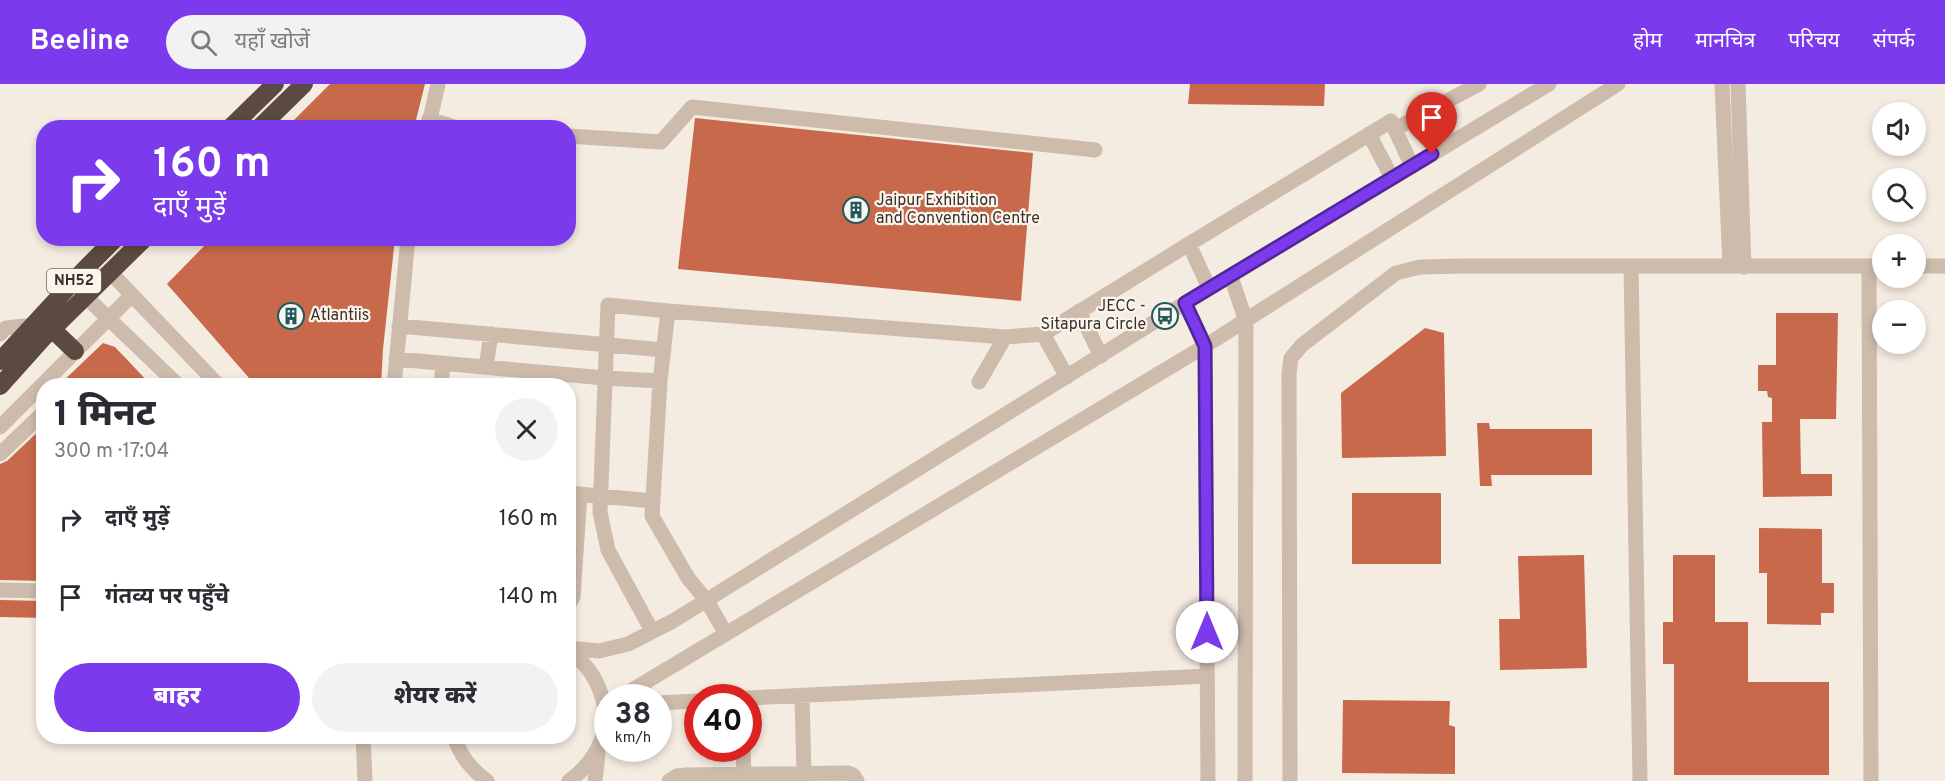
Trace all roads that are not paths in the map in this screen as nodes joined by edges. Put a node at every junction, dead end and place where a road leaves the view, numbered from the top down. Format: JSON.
{"nodes":[{"id":1,"x":275,"y":84,"type":"edge"},
{"id":2,"x":304,"y":84,"type":"edge"},
{"id":3,"x":438,"y":84,"type":"edge"},
{"id":4,"x":1459,"y":84,"type":"edge"},
{"id":5,"x":1479,"y":84,"type":"edge"},
{"id":6,"x":1549,"y":84,"type":"edge"},
{"id":7,"x":1618,"y":84,"type":"edge"},
{"id":8,"x":1722,"y":84,"type":"edge"},
{"id":9,"x":1738,"y":84,"type":"edge"},
{"id":10,"x":238,"y":120,"type":"edge"},
{"id":11,"x":267,"y":120,"type":"edge"},
{"id":12,"x":429,"y":120,"type":"edge"},
{"id":13,"x":1393,"y":125,"type":"junction"},
{"id":14,"x":1369,"y":134,"type":"junction"},
{"id":15,"x":576,"y":137,"type":"edge"},
{"id":16,"x":1095,"y":150,"type":"dead end"},
{"id":17,"x":1412,"y":166,"type":"junction"},
{"id":18,"x":1392,"y":178,"type":"junction"},
{"id":19,"x":1189,"y":244,"type":"junction"},
{"id":20,"x":108,"y":246,"type":"edge"},
{"id":21,"x":137,"y":246,"type":"edge"},
{"id":22,"x":407,"y":246,"type":"edge"},
{"id":23,"x":1631,"y":266,"type":"junction"},
{"id":24,"x":1737,"y":266,"type":"junction"},
{"id":25,"x":1872,"y":266,"type":"edge"},
{"id":26,"x":1926,"y":266,"type":"edge"},
{"id":27,"x":1945,"y":266,"type":"edge"},
{"id":28,"x":1231,"y":276,"type":"junction"},
{"id":29,"x":98,"y":284,"type":"junction"},
{"id":30,"x":1209,"y":288,"type":"junction"},
{"id":31,"x":1876,"y":288,"type":"edge"},
{"id":32,"x":132,"y":295,"type":"junction"},
{"id":33,"x":1185,"y":303,"type":"junction"},
{"id":34,"x":668,"y":311,"type":"junction"},
{"id":35,"x":1079,"y":311,"type":"junction"},
{"id":36,"x":108,"y":318,"type":"junction"},
{"id":37,"x":1246,"y":321,"type":"junction"},
{"id":38,"x":399,"y":326,"type":"junction"},
{"id":39,"x":43,"y":331,"type":"junction"},
{"id":40,"x":0,"y":334,"type":"edge"},
{"id":41,"x":491,"y":334,"type":"junction"},
{"id":42,"x":1043,"y":334,"type":"junction"},
{"id":43,"x":1005,"y":337,"type":"junction"},
{"id":44,"x":607,"y":344,"type":"junction"},
{"id":45,"x":1205,"y":346,"type":"junction"},
{"id":46,"x":75,"y":351,"type":"junction"},
{"id":47,"x":664,"y":351,"type":"junction"},
{"id":48,"x":1101,"y":356,"type":"junction"},
{"id":49,"x":396,"y":358,"type":"junction"},
{"id":50,"x":0,"y":361,"type":"edge"},
{"id":51,"x":443,"y":363,"type":"junction"},
{"id":52,"x":486,"y":367,"type":"junction"},
{"id":53,"x":1067,"y":377,"type":"junction"},
{"id":54,"x":48,"y":378,"type":"edge"},
{"id":55,"x":168,"y":378,"type":"edge"},
{"id":56,"x":211,"y":378,"type":"edge"},
{"id":57,"x":395,"y":378,"type":"edge"},
{"id":58,"x":442,"y":378,"type":"edge"},
{"id":59,"x":605,"y":378,"type":"junction"},
{"id":60,"x":660,"y":381,"type":"junction"},
{"id":61,"x":979,"y":382,"type":"dead end"},
{"id":62,"x":0,"y":386,"type":"edge"},
{"id":63,"x":36,"y":391,"type":"edge"},
{"id":64,"x":36,"y":420,"type":"edge"},
{"id":65,"x":0,"y":427,"type":"edge"},
{"id":66,"x":0,"y":454,"type":"edge"},
{"id":67,"x":576,"y":493,"type":"edge"},
{"id":68,"x":601,"y":496,"type":"junction"},
{"id":69,"x":653,"y":501,"type":"junction"},
{"id":70,"x":0,"y":590,"type":"edge"},
{"id":71,"x":36,"y":591,"type":"edge"},
{"id":72,"x":707,"y":601,"type":"junction"},
{"id":73,"x":652,"y":631,"type":"junction"},
{"id":74,"x":726,"y":634,"type":"junction"},
{"id":75,"x":576,"y":650,"type":"edge"},
{"id":76,"x":576,"y":656,"type":"edge"},
{"id":77,"x":1207,"y":676,"type":"junction"},
{"id":78,"x":597,"y":684,"type":"edge"},
{"id":79,"x":642,"y":684,"type":"edge"},
{"id":80,"x":802,"y":696,"type":"junction"},
{"id":81,"x":762,"y":697,"type":"edge"},
{"id":82,"x":363,"y":744,"type":"edge"},
{"id":83,"x":456,"y":744,"type":"edge"},
{"id":84,"x":594,"y":756,"type":"edge"},
{"id":85,"x":597,"y":762,"type":"edge"},
{"id":86,"x":744,"y":762,"type":"edge"},
{"id":87,"x":744,"y":774,"type":"junction"},
{"id":88,"x":804,"y":775,"type":"junction"},
{"id":89,"x":365,"y":781,"type":"edge"},
{"id":90,"x":487,"y":781,"type":"edge"},
{"id":91,"x":570,"y":781,"type":"edge"},
{"id":92,"x":595,"y":781,"type":"edge"},
{"id":93,"x":669,"y":781,"type":"edge"},
{"id":94,"x":857,"y":781,"type":"edge"},
{"id":95,"x":1208,"y":781,"type":"edge"},
{"id":96,"x":1245,"y":781,"type":"edge"},
{"id":97,"x":1290,"y":781,"type":"edge"},
{"id":98,"x":1640,"y":781,"type":"edge"},
{"id":99,"x":1871,"y":781,"type":"edge"}],
"edges":[{"from":1,"to":10,"type":"highway"},
{"from":2,"to":11,"type":"highway"},
{"from":3,"to":12,"type":"street"},
{"from":4,"to":13,"type":"street"},
{"from":5,"to":13,"type":"street"},
{"from":6,"to":17,"type":"street"},
{"from":7,"to":37,"type":"street"},
{"from":8,"to":24,"type":"street"},
{"from":9,"to":24,"type":"street"},
{"from":13,"to":14,"type":"street"},
{"from":13,"to":17,"type":"street"},
{"from":14,"to":18,"type":"street"},
{"from":14,"to":19,"type":"street"},
{"from":15,"to":16,"type":"street"},
{"from":17,"to":18,"type":"street"},
{"from":18,"to":28,"type":"street"},
{"from":19,"to":30,"type":"street"},
{"from":19,"to":35,"type":"street"},
{"from":20,"to":39,"type":"highway","number":"NH52"},
{"from":21,"to":29,"type":"highway","number":"NH52"},
{"from":22,"to":38,"type":"street"},
{"from":23,"to":24,"type":"street"},
{"from":23,"to":97,"type":"street"},
{"from":23,"to":98,"type":"street"},
{"from":24,"to":25,"type":"street"},
{"from":26,"to":27,"type":"street"},
{"from":28,"to":30,"type":"street"},
{"from":28,"to":37,"type":"street"},
{"from":29,"to":32,"type":"street"},
{"from":29,"to":36,"type":"street"},
{"from":29,"to":39,"type":"highway","number":"NH52"},
{"from":30,"to":33,"type":"street"},
{"from":31,"to":99,"type":"street"},
{"from":32,"to":36,"type":"street"},
{"from":32,"to":56,"type":"street"},
{"from":33,"to":45,"type":"street"},
{"from":33,"to":48,"type":"street"},
{"from":34,"to":43,"type":"street"},
{"from":34,"to":44,"type":"street"},
{"from":34,"to":47,"type":"street"},
{"from":35,"to":42,"type":"street"},
{"from":35,"to":48,"type":"street"},
{"from":36,"to":46,"type":"street"},
{"from":36,"to":55,"type":"street"},
{"from":37,"to":45,"type":"street"},
{"from":37,"to":96,"type":"street"},
{"from":38,"to":41,"type":"street"},
{"from":38,"to":49,"type":"street"},
{"from":39,"to":40,"type":"street"},
{"from":39,"to":46,"type":"highway"},
{"from":39,"to":50,"type":"highway","number":"NH52"},
{"from":39,"to":62,"type":"highway","number":"NH52"},
{"from":41,"to":44,"type":"street"},
{"from":41,"to":52,"type":"street"},
{"from":42,"to":43,"type":"street"},
{"from":42,"to":53,"type":"street"},
{"from":43,"to":61,"type":"street"},
{"from":44,"to":47,"type":"street"},
{"from":44,"to":59,"type":"street"},
{"from":45,"to":74,"type":"street"},
{"from":45,"to":77,"type":"street"},
{"from":46,"to":54,"type":"street"},
{"from":47,"to":60,"type":"street"},
{"from":48,"to":53,"type":"street"},
{"from":49,"to":51,"type":"street"},
{"from":49,"to":57,"type":"street"},
{"from":51,"to":52,"type":"street"},
{"from":51,"to":58,"type":"street"},
{"from":52,"to":59,"type":"street"},
{"from":53,"to":72,"type":"street"},
{"from":59,"to":60,"type":"street"},
{"from":59,"to":68,"type":"street"},
{"from":60,"to":69,"type":"street"},
{"from":63,"to":65,"type":"street"},
{"from":64,"to":66,"type":"street"},
{"from":67,"to":68,"type":"street"},
{"from":68,"to":69,"type":"street"},
{"from":68,"to":73,"type":"street"},
{"from":69,"to":72,"type":"street"},
{"from":70,"to":71,"type":"street"},
{"from":72,"to":73,"type":"street"},
{"from":72,"to":74,"type":"street"},
{"from":73,"to":75,"type":"street"},
{"from":74,"to":79,"type":"street"},
{"from":76,"to":78,"type":"street"},
{"from":77,"to":80,"type":"street"},
{"from":77,"to":95,"type":"street"},
{"from":80,"to":81,"type":"street"},
{"from":80,"to":88,"type":"street"},
{"from":82,"to":89,"type":"street"},
{"from":83,"to":90,"type":"street"},
{"from":84,"to":91,"type":"street"},
{"from":85,"to":92,"type":"street"},
{"from":86,"to":87,"type":"street"},
{"from":87,"to":88,"type":"street"},
{"from":87,"to":93,"type":"street"},
{"from":88,"to":94,"type":"street"}]}
